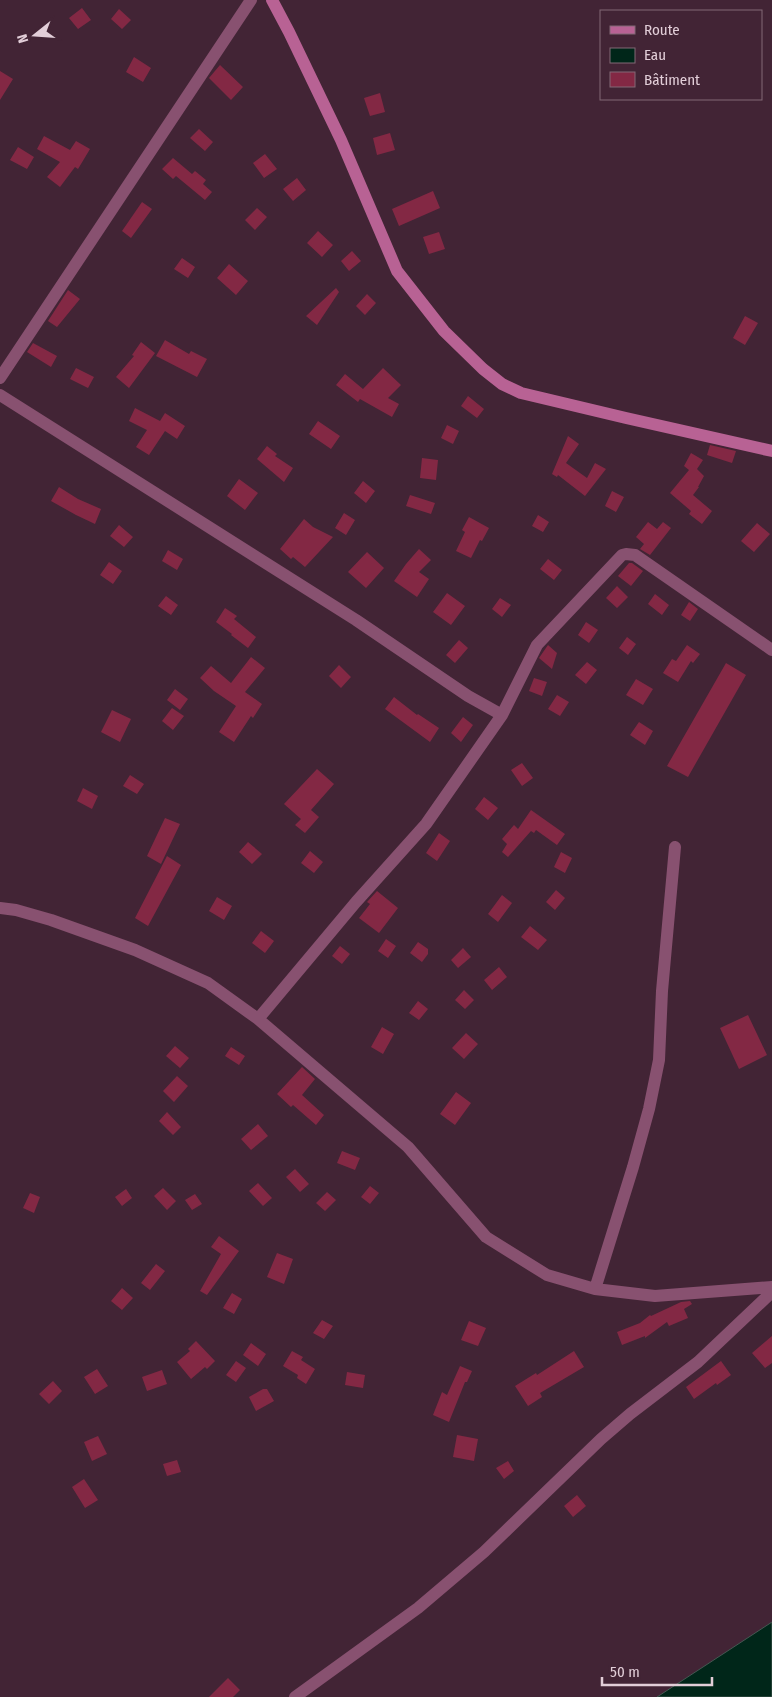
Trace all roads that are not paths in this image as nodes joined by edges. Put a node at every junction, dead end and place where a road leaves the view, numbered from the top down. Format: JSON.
{"nodes":[{"id":1,"x":251,"y":0,"type":"edge"},
{"id":2,"x":272,"y":0,"type":"edge"},
{"id":3,"x":0,"y":378,"type":"edge"},
{"id":4,"x":0,"y":395,"type":"edge"},
{"id":5,"x":772,"y":451,"type":"edge"},
{"id":6,"x":772,"y":650,"type":"edge"},
{"id":7,"x":502,"y":715,"type":"junction"},
{"id":8,"x":675,"y":847,"type":"dead end"},
{"id":9,"x":0,"y":908,"type":"edge"},
{"id":10,"x":258,"y":1019,"type":"junction"},
{"id":11,"x":772,"y":1288,"type":"edge"},
{"id":12,"x":594,"y":1289,"type":"junction"},
{"id":13,"x":772,"y":1292,"type":"edge"},
{"id":14,"x":294,"y":1697,"type":"edge"}],
"edges":[{"from":1,"to":3,"type":"street"},
{"from":2,"to":5,"type":"main road"},
{"from":4,"to":7,"type":"street"},
{"from":6,"to":7,"type":"street"},
{"from":7,"to":10,"type":"street"},
{"from":8,"to":12,"type":"street"},
{"from":9,"to":10,"type":"street"},
{"from":10,"to":12,"type":"street"},
{"from":11,"to":12,"type":"street"},
{"from":13,"to":14,"type":"street"}]}
